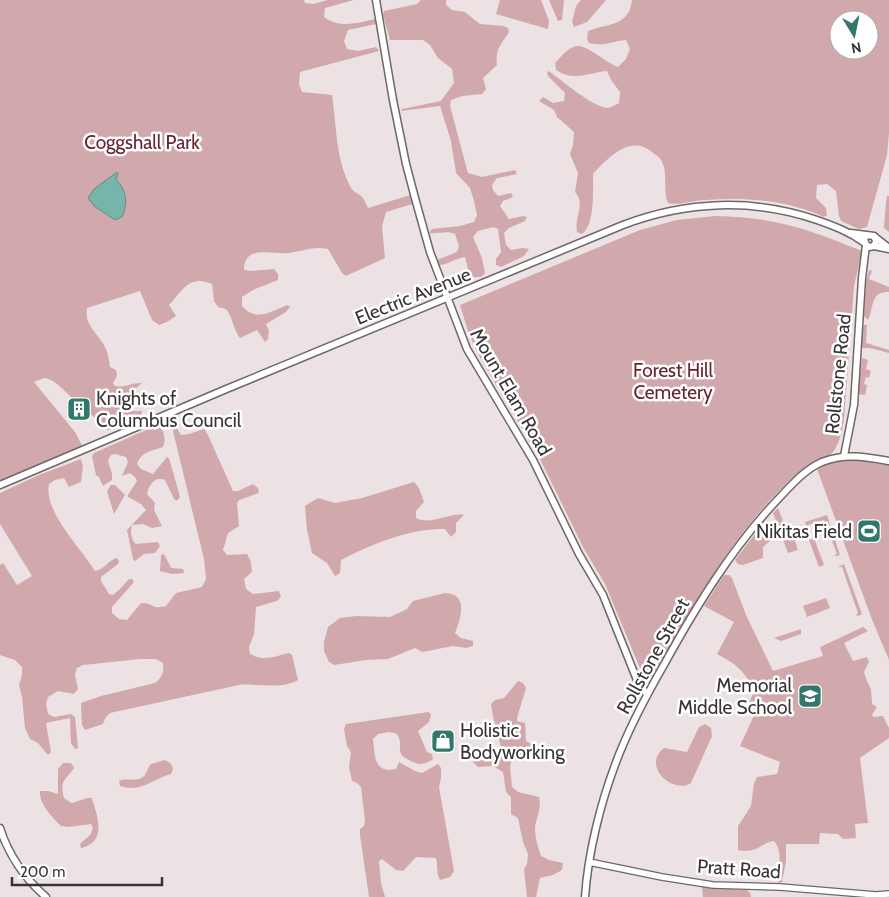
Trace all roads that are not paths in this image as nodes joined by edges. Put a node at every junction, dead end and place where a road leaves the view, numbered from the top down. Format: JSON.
{"nodes":[{"id":1,"x":376,"y":0,"type":"edge"},
{"id":2,"x":869,"y":243,"type":"junction"},
{"id":3,"x":889,"y":249,"type":"edge"},
{"id":4,"x":448,"y":298,"type":"junction"},
{"id":5,"x":844,"y":456,"type":"junction"},
{"id":6,"x":889,"y":461,"type":"edge"},
{"id":7,"x":816,"y":466,"type":"joint"},
{"id":8,"x":0,"y":485,"type":"edge"},
{"id":9,"x":647,"y":694,"type":"junction"},
{"id":10,"x":0,"y":828,"type":"edge"},
{"id":11,"x":589,"y":862,"type":"junction"},
{"id":12,"x":889,"y":894,"type":"edge"},
{"id":13,"x":46,"y":897,"type":"edge"},
{"id":14,"x":585,"y":897,"type":"edge"}],
"edges":[{"from":1,"to":4,"type":"main road","name":"Mount Elam Road"},
{"from":2,"to":3,"type":"main road","name":"Electric Avenue"},
{"from":2,"to":3,"type":"main road","name":"Electric Avenue"},
{"from":2,"to":4,"type":"main road","name":"Electric Avenue"},
{"from":2,"to":5,"type":"main road","name":"Rollstone Road"},
{"from":4,"to":8,"type":"main road","name":"Electric Avenue"},
{"from":4,"to":9,"type":"main road","name":"Mount Elam Road"},
{"from":5,"to":6,"type":"main road"},
{"from":5,"to":7,"type":"main road","name":"Rollstone Road"},
{"from":7,"to":9,"type":"main road","name":"Rollstone Street"},
{"from":9,"to":11,"type":"main road","name":"Rollstone Street"},
{"from":10,"to":13,"type":"main road"},
{"from":11,"to":12,"type":"street","name":"Pratt Road"},
{"from":11,"to":14,"type":"main road","name":"Rollstone Street"}]}
